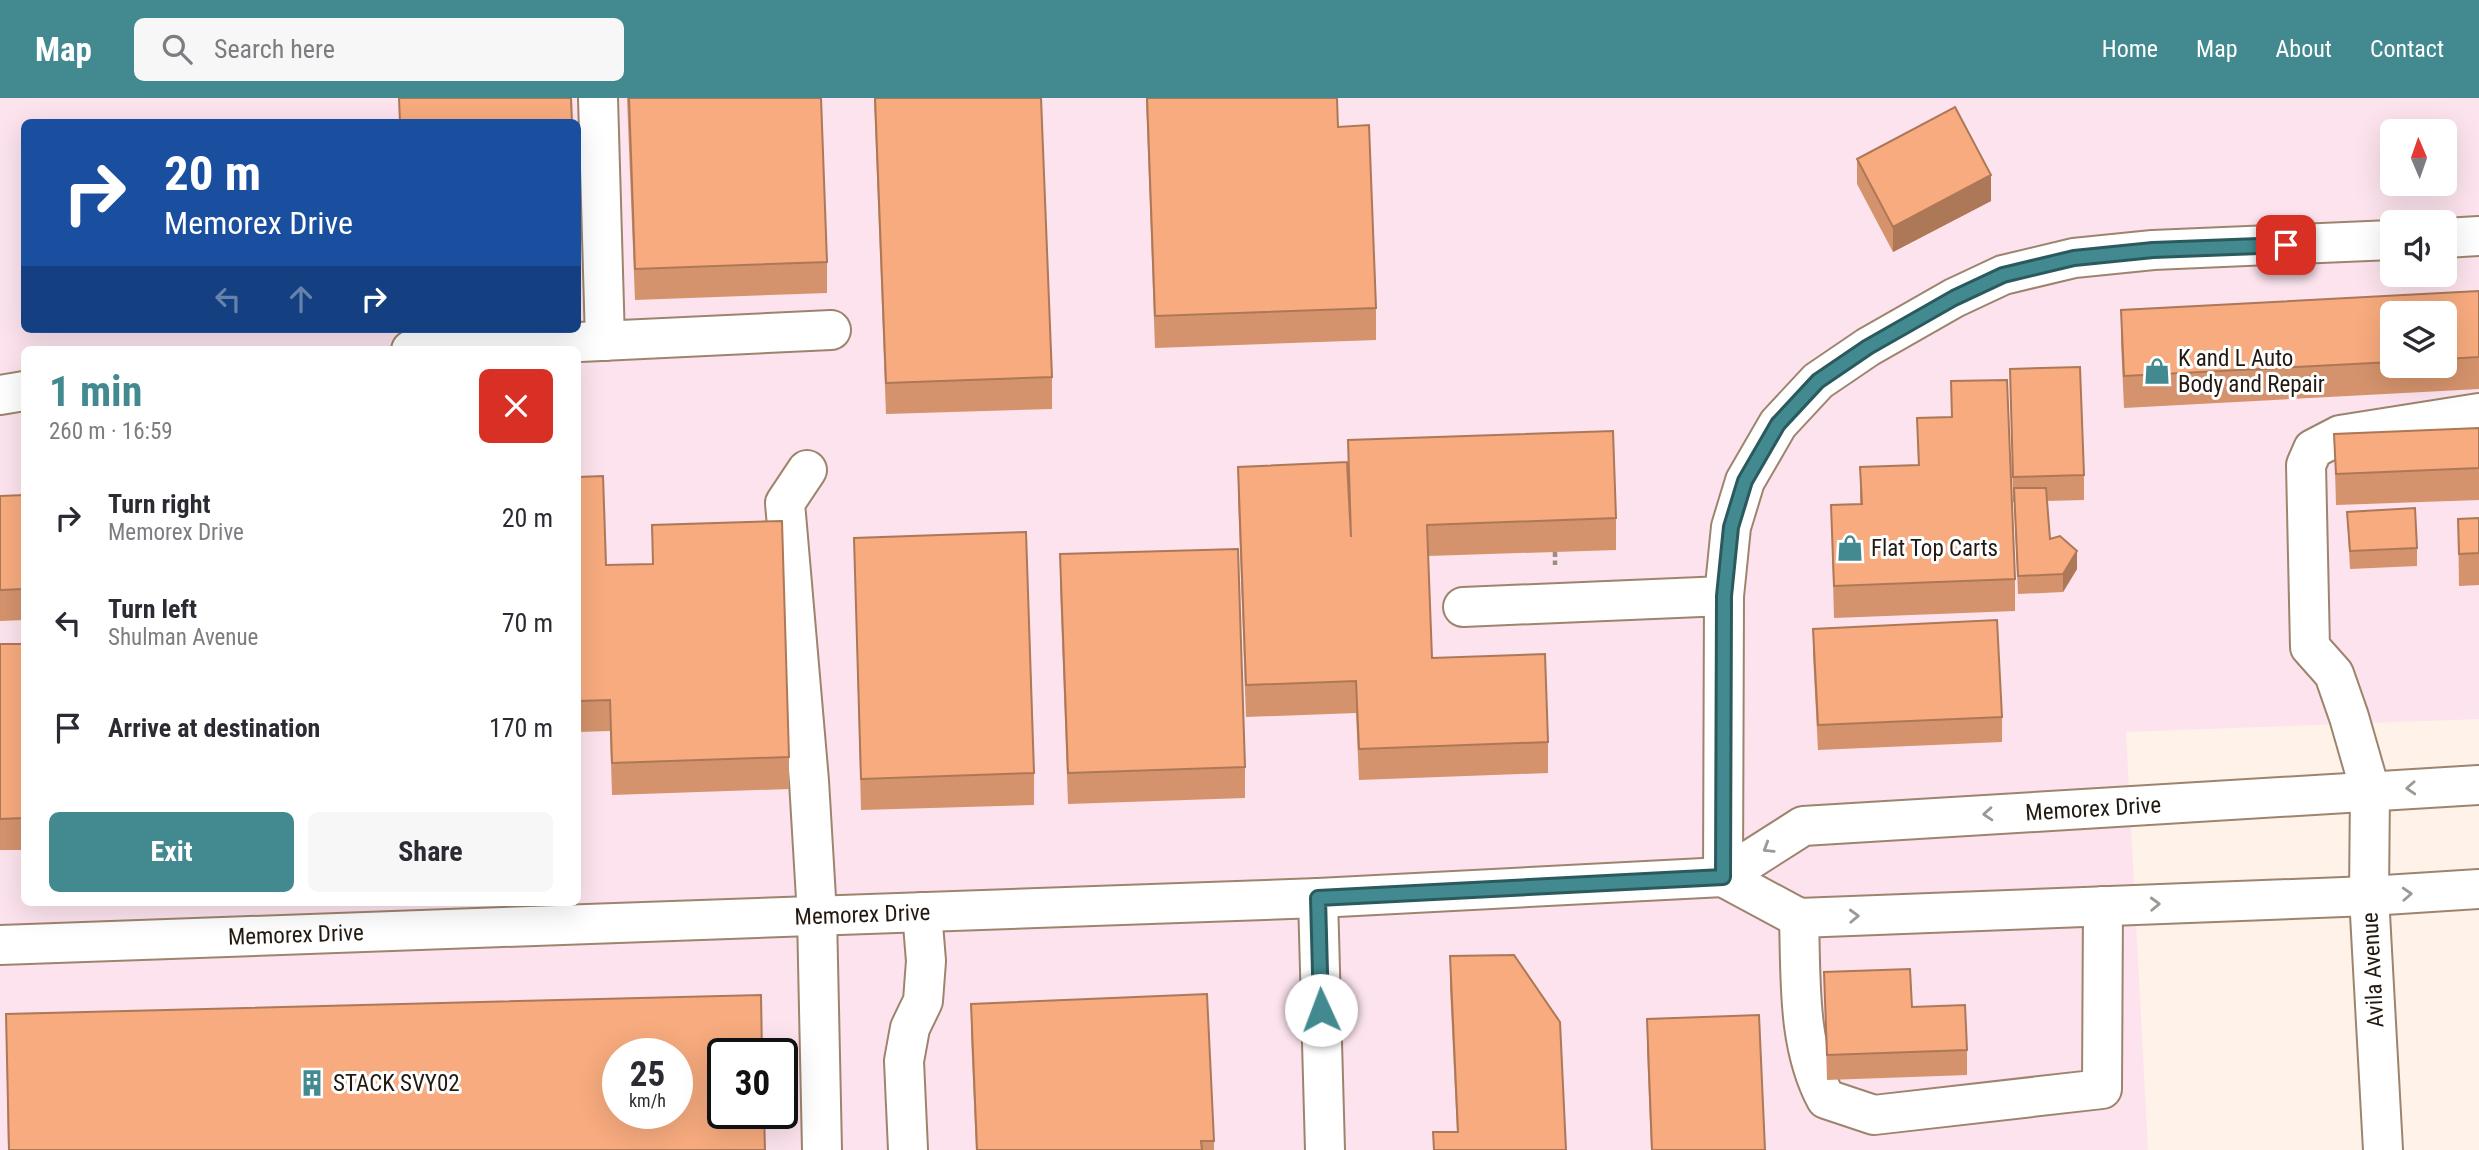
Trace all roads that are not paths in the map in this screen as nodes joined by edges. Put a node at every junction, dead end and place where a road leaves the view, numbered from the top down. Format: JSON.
{"nodes":[{"id":1,"x":598,"y":98,"type":"edge"},
{"id":2,"x":2479,"y":236,"type":"edge"},
{"id":3,"x":2457,"y":237,"type":"edge"},
{"id":4,"x":2380,"y":241,"type":"edge"},
{"id":5,"x":831,"y":330,"type":"dead end"},
{"id":6,"x":605,"y":341,"type":"junction"},
{"id":7,"x":497,"y":346,"type":"edge"},
{"id":8,"x":21,"y":392,"type":"edge"},
{"id":9,"x":0,"y":395,"type":"edge"},
{"id":10,"x":2479,"y":413,"type":"edge"},
{"id":11,"x":807,"y":470,"type":"dead end"},
{"id":12,"x":1724,"y":596,"type":"junction"},
{"id":13,"x":1463,"y":607,"type":"dead end"},
{"id":14,"x":2479,"y":785,"type":"edge"},
{"id":15,"x":2370,"y":790,"type":"junction"},
{"id":16,"x":1723,"y":877,"type":"junction"},
{"id":17,"x":2479,"y":889,"type":"edge"},
{"id":18,"x":2370,"y":896,"type":"junction"},
{"id":19,"x":1318,"y":898,"type":"junction"},
{"id":20,"x":2103,"y":906,"type":"junction"},
{"id":21,"x":922,"y":912,"type":"junction"},
{"id":22,"x":817,"y":915,"type":"junction"},
{"id":23,"x":1799,"y":918,"type":"junction"},
{"id":24,"x":0,"y":945,"type":"edge"},
{"id":25,"x":822,"y":1150,"type":"edge"},
{"id":26,"x":908,"y":1150,"type":"edge"},
{"id":27,"x":1325,"y":1150,"type":"edge"},
{"id":28,"x":2383,"y":1150,"type":"edge"}],
"edges":[{"from":1,"to":6,"type":"street"},
{"from":2,"to":3,"type":"street"},
{"from":4,"to":12,"type":"street"},
{"from":5,"to":6,"type":"street"},
{"from":6,"to":7,"type":"street"},
{"from":8,"to":9,"type":"street"},
{"from":10,"to":15,"type":"street","name":"Avila Avenue"},
{"from":11,"to":22,"type":"street"},
{"from":12,"to":13,"type":"street"},
{"from":12,"to":16,"type":"street"},
{"from":14,"to":15,"type":"street","name":"Memorex Drive","one_way":true},
{"from":15,"to":16,"type":"street","name":"Memorex Drive","one_way":true},
{"from":15,"to":18,"type":"street","name":"Avila Avenue"},
{"from":16,"to":19,"type":"street","name":"Memorex Drive"},
{"from":16,"to":23,"type":"street"},
{"from":18,"to":17,"type":"street","one_way":true},
{"from":20,"to":18,"type":"street","one_way":true},
{"from":18,"to":28,"type":"street","name":"Avila Avenue"},
{"from":19,"to":21,"type":"street","name":"Memorex Drive"},
{"from":19,"to":27,"type":"street"},
{"from":23,"to":20,"type":"street","one_way":true},
{"from":20,"to":23,"type":"street"},
{"from":21,"to":22,"type":"street","name":"Memorex Drive"},
{"from":21,"to":26,"type":"street"},
{"from":22,"to":24,"type":"street","name":"Memorex Drive"},
{"from":22,"to":25,"type":"street"}]}
